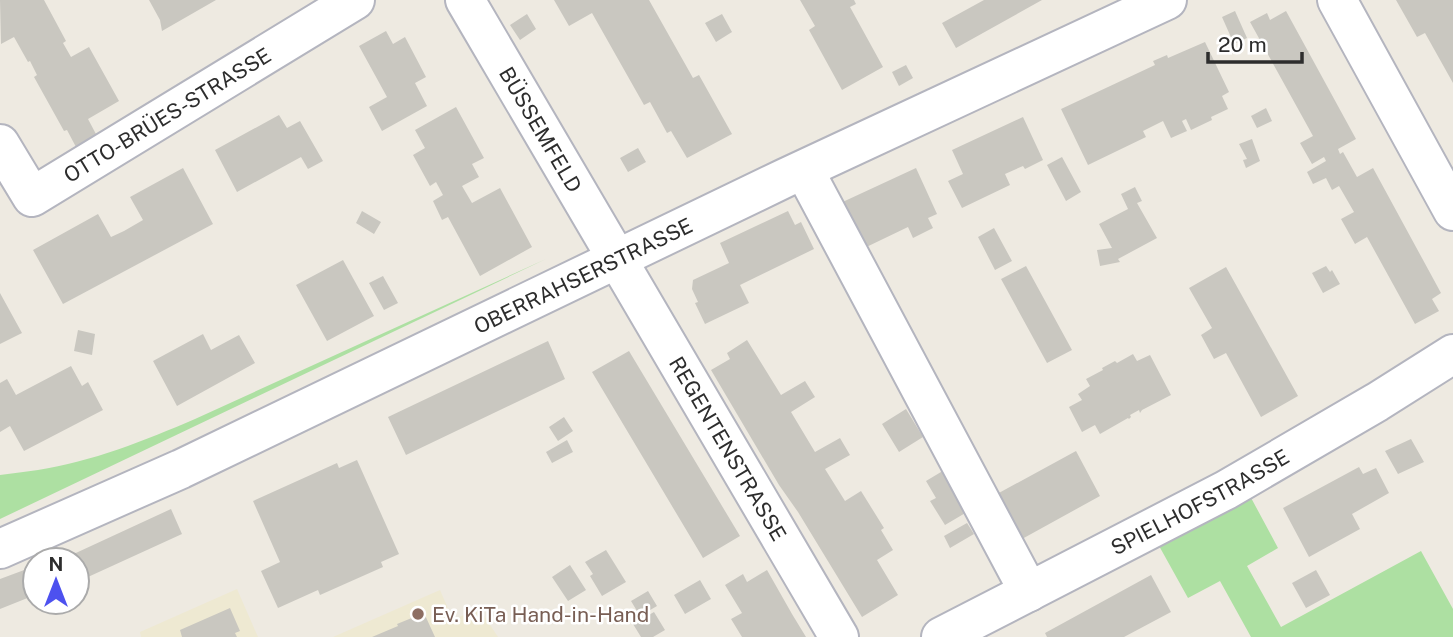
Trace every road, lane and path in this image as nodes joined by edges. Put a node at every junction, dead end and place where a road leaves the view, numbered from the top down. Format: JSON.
{"nodes":[{"id":1,"x":355,"y":0,"type":"edge"},
{"id":2,"x":465,"y":0,"type":"edge"},
{"id":3,"x":1167,"y":0,"type":"edge"},
{"id":4,"x":1337,"y":0,"type":"edge"},
{"id":5,"x":0,"y":144,"type":"edge"},
{"id":6,"x":804,"y":170,"type":"junction"},
{"id":7,"x":1453,"y":211,"type":"edge"},
{"id":8,"x":618,"y":259,"type":"junction"},
{"id":9,"x":1453,"y":354,"type":"edge"},
{"id":10,"x":0,"y":549,"type":"edge"},
{"id":11,"x":1029,"y":592,"type":"junction"},
{"id":12,"x":839,"y":637,"type":"edge"},
{"id":13,"x":941,"y":637,"type":"edge"}],
"edges":[{"from":1,"to":5,"type":"street","name":"OTTO-BRÜES-STRASSE"},
{"from":2,"to":8,"type":"street","name":"BÜSSEMFELD"},
{"from":3,"to":6,"type":"street","name":"OBERRAHSERSTRASSE"},
{"from":4,"to":7,"type":"street"},
{"from":6,"to":8,"type":"street","name":"OBERRAHSERSTRASSE"},
{"from":6,"to":11,"type":"street"},
{"from":8,"to":10,"type":"street","name":"OBERRAHSERSTRASSE"},
{"from":8,"to":12,"type":"street","name":"REGENTENSTRASSE"},
{"from":9,"to":11,"type":"street","name":"SPIELHOFSTRASSE"},
{"from":11,"to":13,"type":"street","name":"SPIELHOFSTRASSE"}]}
